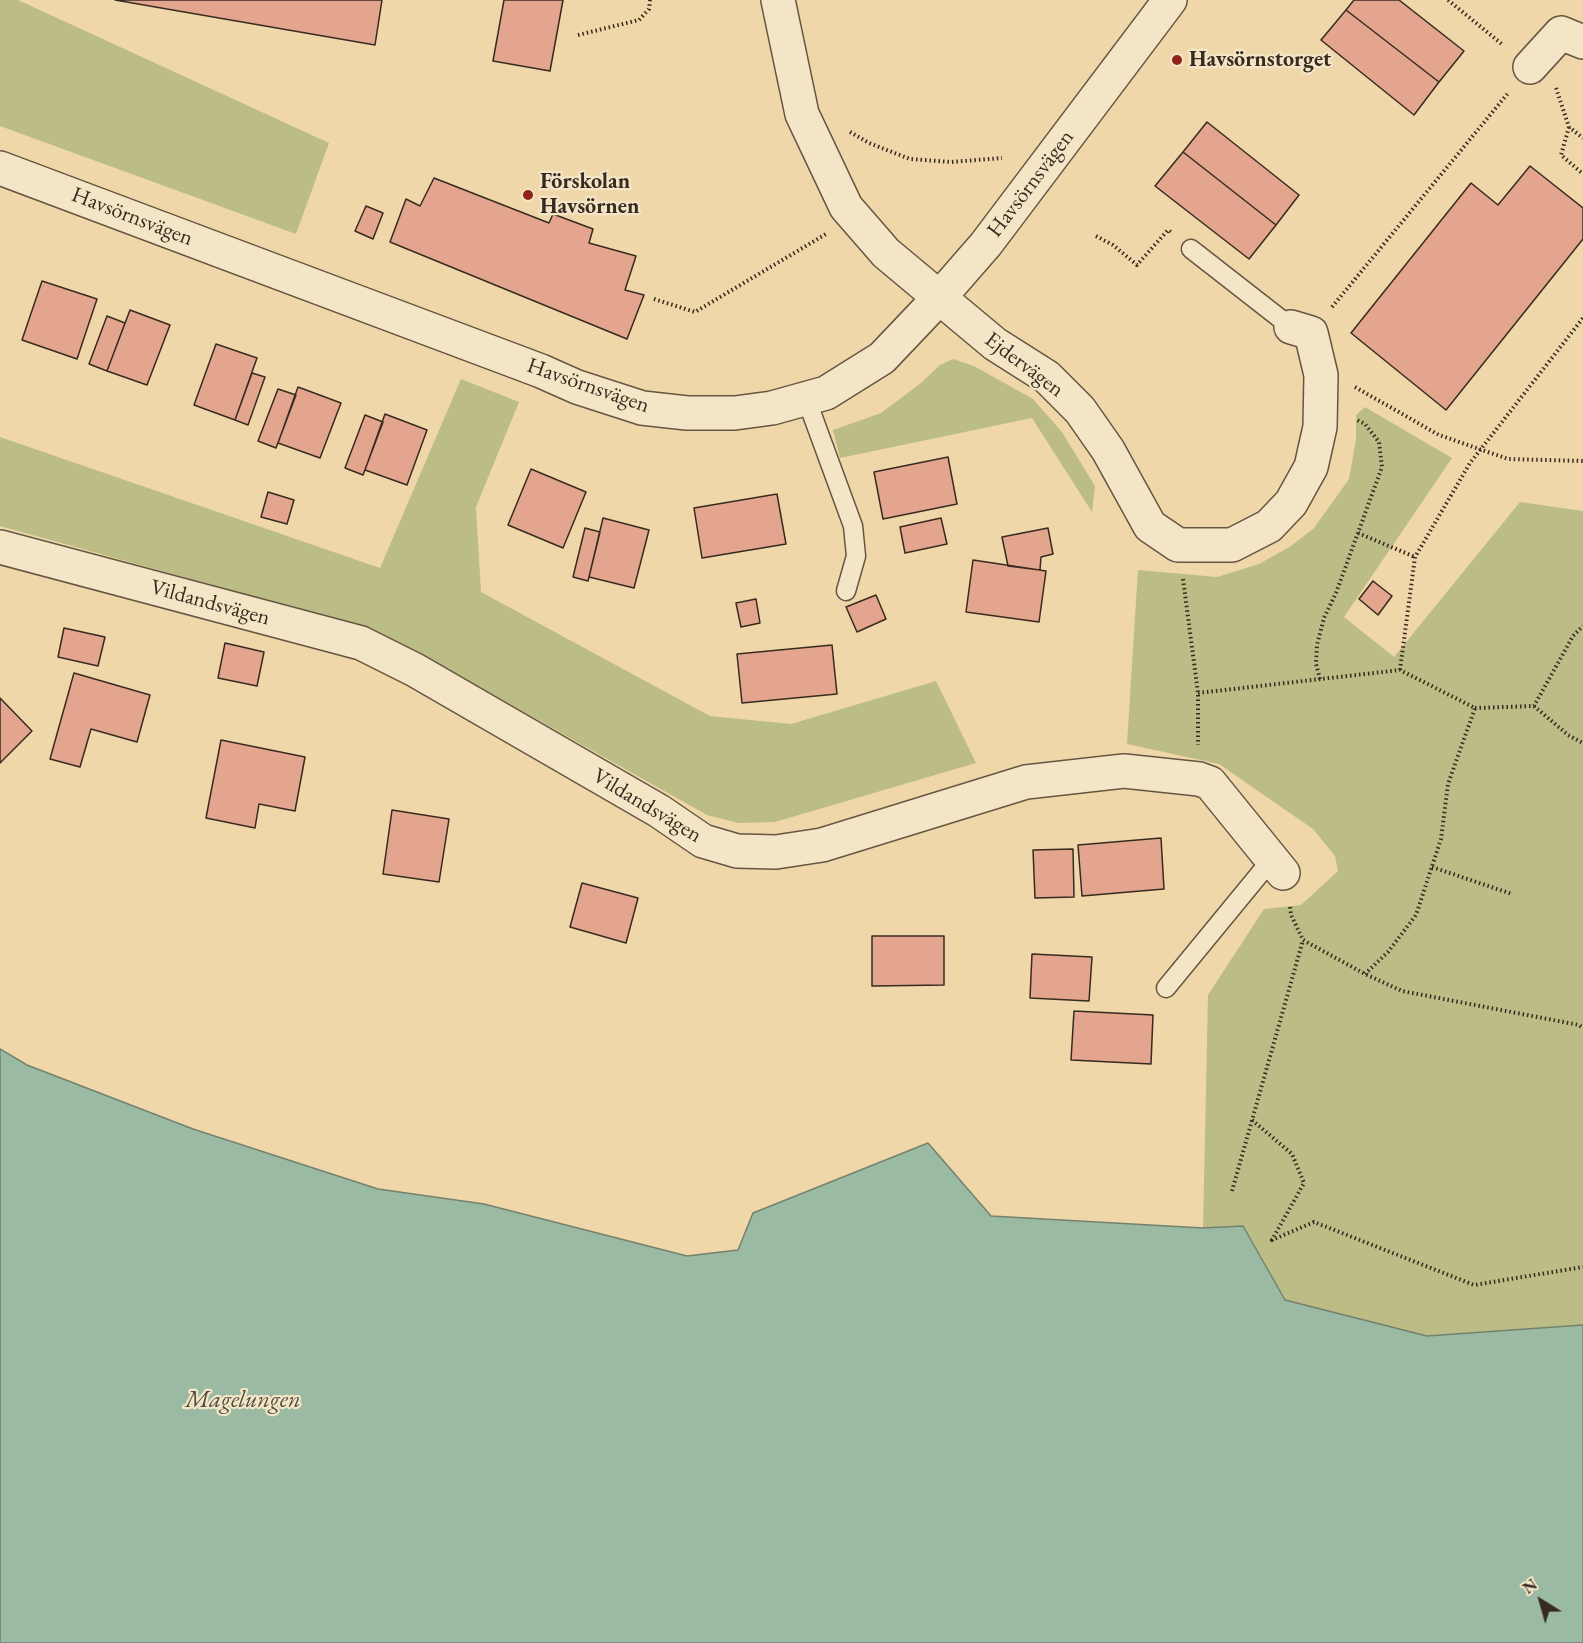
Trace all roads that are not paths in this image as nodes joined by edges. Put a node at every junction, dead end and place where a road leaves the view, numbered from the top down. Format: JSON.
{"nodes":[{"id":1,"x":778,"y":0,"type":"edge"},
{"id":2,"x":1170,"y":0,"type":"edge"},
{"id":3,"x":1583,"y":42,"type":"edge"},
{"id":4,"x":1530,"y":67,"type":"road end"},
{"id":5,"x":0,"y":168,"type":"edge"},
{"id":6,"x":1191,"y":249,"type":"road end"},
{"id":7,"x":939,"y":298,"type":"junction"},
{"id":8,"x":1301,"y":330,"type":"joint"},
{"id":9,"x":806,"y":399,"type":"junction"},
{"id":10,"x":0,"y":547,"type":"edge"},
{"id":11,"x":846,"y":591,"type":"dead end"},
{"id":12,"x":1278,"y":866,"type":"joint"},
{"id":13,"x":1166,"y":988,"type":"dead end"}],
"edges":[{"from":1,"to":7,"type":"street","name":"Ejdervägen"},
{"from":2,"to":7,"type":"street","name":"Havsörnsvägen"},
{"from":3,"to":4,"type":"street"},
{"from":5,"to":9,"type":"street","name":"Havsörnsvägen"},
{"from":6,"to":8,"type":"lane"},
{"from":7,"to":8,"type":"street","name":"Ejdervägen"},
{"from":7,"to":9,"type":"street","name":"Havsörnsvägen"},
{"from":9,"to":11,"type":"lane"},
{"from":10,"to":12,"type":"street","name":"Vildandsvägen"},
{"from":12,"to":13,"type":"lane"}]}
